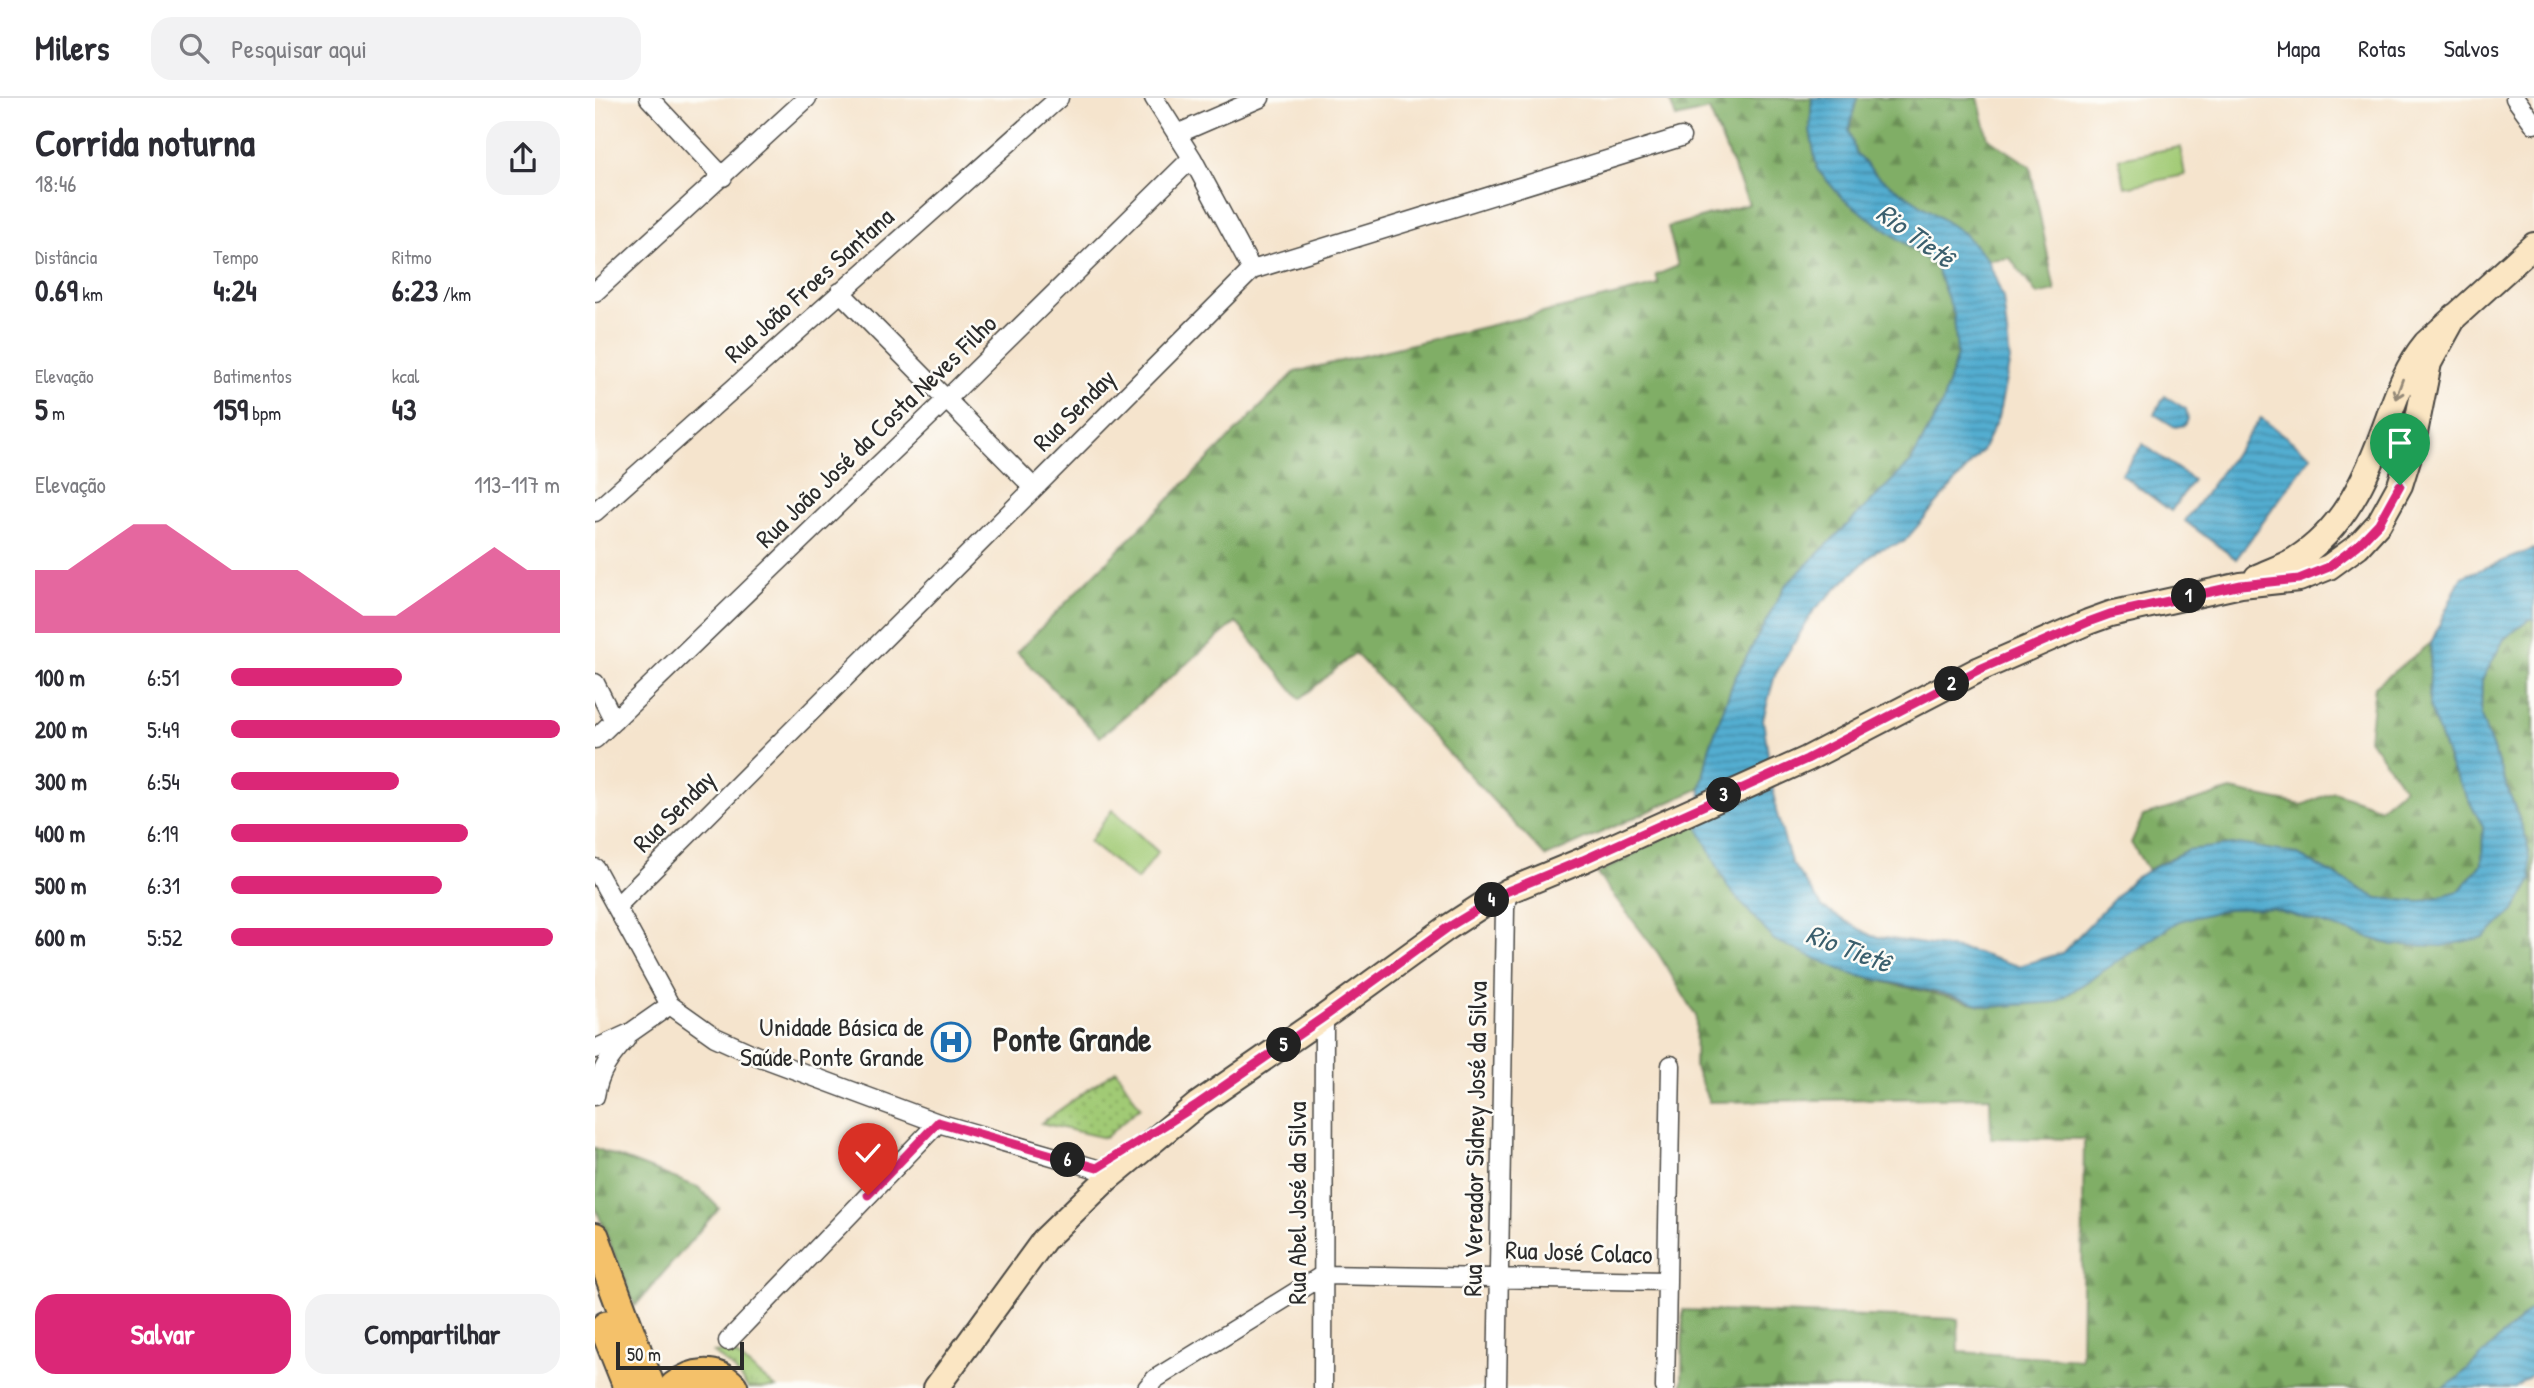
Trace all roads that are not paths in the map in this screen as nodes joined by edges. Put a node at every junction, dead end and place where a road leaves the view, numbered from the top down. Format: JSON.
{"nodes":[{"id":1,"x":649,"y":98,"type":"edge"},
{"id":2,"x":807,"y":98,"type":"edge"},
{"id":3,"x":1059,"y":98,"type":"edge"},
{"id":4,"x":1154,"y":98,"type":"edge"},
{"id":5,"x":1260,"y":98,"type":"edge"},
{"id":6,"x":2515,"y":98,"type":"edge"},
{"id":7,"x":2534,"y":124,"type":"edge"},
{"id":8,"x":1177,"y":134,"type":"junction"},
{"id":9,"x":1681,"y":137,"type":"dead end"},
{"id":10,"x":1192,"y":158,"type":"junction"},
{"id":11,"x":723,"y":177,"type":"junction"},
{"id":12,"x":2534,"y":245,"type":"edge"},
{"id":13,"x":1252,"y":270,"type":"junction"},
{"id":14,"x":595,"y":292,"type":"edge"},
{"id":15,"x":840,"y":292,"type":"junction"},
{"id":16,"x":2455,"y":316,"type":"junction"},
{"id":17,"x":946,"y":400,"type":"junction"},
{"id":18,"x":2377,"y":449,"type":"junction"},
{"id":19,"x":2400,"y":485,"type":"junction"},
{"id":20,"x":1034,"y":488,"type":"junction"},
{"id":21,"x":595,"y":512,"type":"edge"},
{"id":22,"x":2241,"y":585,"type":"junction"},
{"id":23,"x":595,"y":683,"type":"edge"},
{"id":24,"x":614,"y":721,"type":"junction"},
{"id":25,"x":595,"y":739,"type":"edge"},
{"id":26,"x":595,"y":868,"type":"edge"},
{"id":27,"x":1508,"y":891,"type":"junction"},
{"id":28,"x":617,"y":906,"type":"junction"},
{"id":29,"x":670,"y":1005,"type":"junction"},
{"id":30,"x":1324,"y":1017,"type":"junction"},
{"id":31,"x":631,"y":1033,"type":"junction"},
{"id":32,"x":595,"y":1049,"type":"edge"},
{"id":33,"x":1671,"y":1065,"type":"dead end"},
{"id":34,"x":595,"y":1096,"type":"edge"},
{"id":35,"x":938,"y":1122,"type":"junction"},
{"id":36,"x":1102,"y":1174,"type":"junction"},
{"id":37,"x":595,"y":1237,"type":"edge"},
{"id":38,"x":1323,"y":1275,"type":"junction"},
{"id":39,"x":1499,"y":1276,"type":"junction"},
{"id":40,"x":1666,"y":1281,"type":"junction"},
{"id":41,"x":595,"y":1293,"type":"edge"},
{"id":42,"x":607,"y":1328,"type":"junction"},
{"id":43,"x":728,"y":1341,"type":"dead end"},
{"id":44,"x":939,"y":1386,"type":"edge"},
{"id":45,"x":606,"y":1388,"type":"edge"},
{"id":46,"x":631,"y":1388,"type":"edge"},
{"id":47,"x":651,"y":1388,"type":"edge"},
{"id":48,"x":676,"y":1388,"type":"edge"},
{"id":49,"x":731,"y":1388,"type":"edge"},
{"id":50,"x":1147,"y":1388,"type":"edge"},
{"id":51,"x":1323,"y":1388,"type":"edge"},
{"id":52,"x":1497,"y":1388,"type":"edge"},
{"id":53,"x":1665,"y":1388,"type":"edge"}],
"edges":[{"from":1,"to":11,"type":"street"},
{"from":2,"to":11,"type":"street"},
{"from":3,"to":15,"type":"street","name":"Rua João Froes Santana"},
{"from":4,"to":8,"type":"street"},
{"from":5,"to":8,"type":"street"},
{"from":6,"to":7,"type":"street"},
{"from":8,"to":10,"type":"street"},
{"from":9,"to":13,"type":"street","name":"Rua Senday"},
{"from":10,"to":13,"type":"street"},
{"from":10,"to":17,"type":"street","name":"Rua João José da Costa Neves Filho"},
{"from":11,"to":14,"type":"street"},
{"from":12,"to":16,"type":"main road"},
{"from":13,"to":20,"type":"street","name":"Rua Senday"},
{"from":15,"to":17,"type":"street"},
{"from":15,"to":21,"type":"street","name":"Rua João Froes Santana"},
{"from":16,"to":18,"type":"main road","one_way":true},
{"from":16,"to":19,"type":"main road"},
{"from":17,"to":20,"type":"street"},
{"from":17,"to":24,"type":"street","name":"Rua João José da Costa Neves Filho"},
{"from":18,"to":19,"type":"main road"},
{"from":18,"to":22,"type":"main road"},
{"from":19,"to":22,"type":"main road"},
{"from":20,"to":28,"type":"street","name":"Rua Senday"},
{"from":22,"to":27,"type":"main road"},
{"from":23,"to":24,"type":"street"},
{"from":24,"to":25,"type":"street","name":"Rua João José da Costa Neves Filho"},
{"from":26,"to":28,"type":"street"},
{"from":27,"to":30,"type":"main road"},
{"from":27,"to":39,"type":"street","name":"Rua Vereador Sidney José da Silva"},
{"from":28,"to":29,"type":"street"},
{"from":29,"to":31,"type":"street"},
{"from":29,"to":35,"type":"street"},
{"from":30,"to":36,"type":"main road"},
{"from":30,"to":38,"type":"street","name":"Rua Abel José da Silva"},
{"from":31,"to":32,"type":"street"},
{"from":31,"to":34,"type":"street"},
{"from":33,"to":40,"type":"street"},
{"from":35,"to":36,"type":"street"},
{"from":35,"to":43,"type":"street"},
{"from":36,"to":44,"type":"main road"},
{"from":37,"to":47,"type":"main road"},
{"from":38,"to":39,"type":"street","name":"Rua José Colaco"},
{"from":38,"to":50,"type":"street"},
{"from":38,"to":51,"type":"street","name":"Rua Abel José da Silva"},
{"from":39,"to":40,"type":"street","name":"Rua José Colaco"},
{"from":39,"to":52,"type":"street","name":"Rua Vereador Sidney José da Silva"},
{"from":40,"to":53,"type":"street"},
{"from":41,"to":42,"type":"main road"},
{"from":42,"to":45,"type":"highway"},
{"from":42,"to":46,"type":"highway"},
{"from":48,"to":49,"type":"highway"}]}
